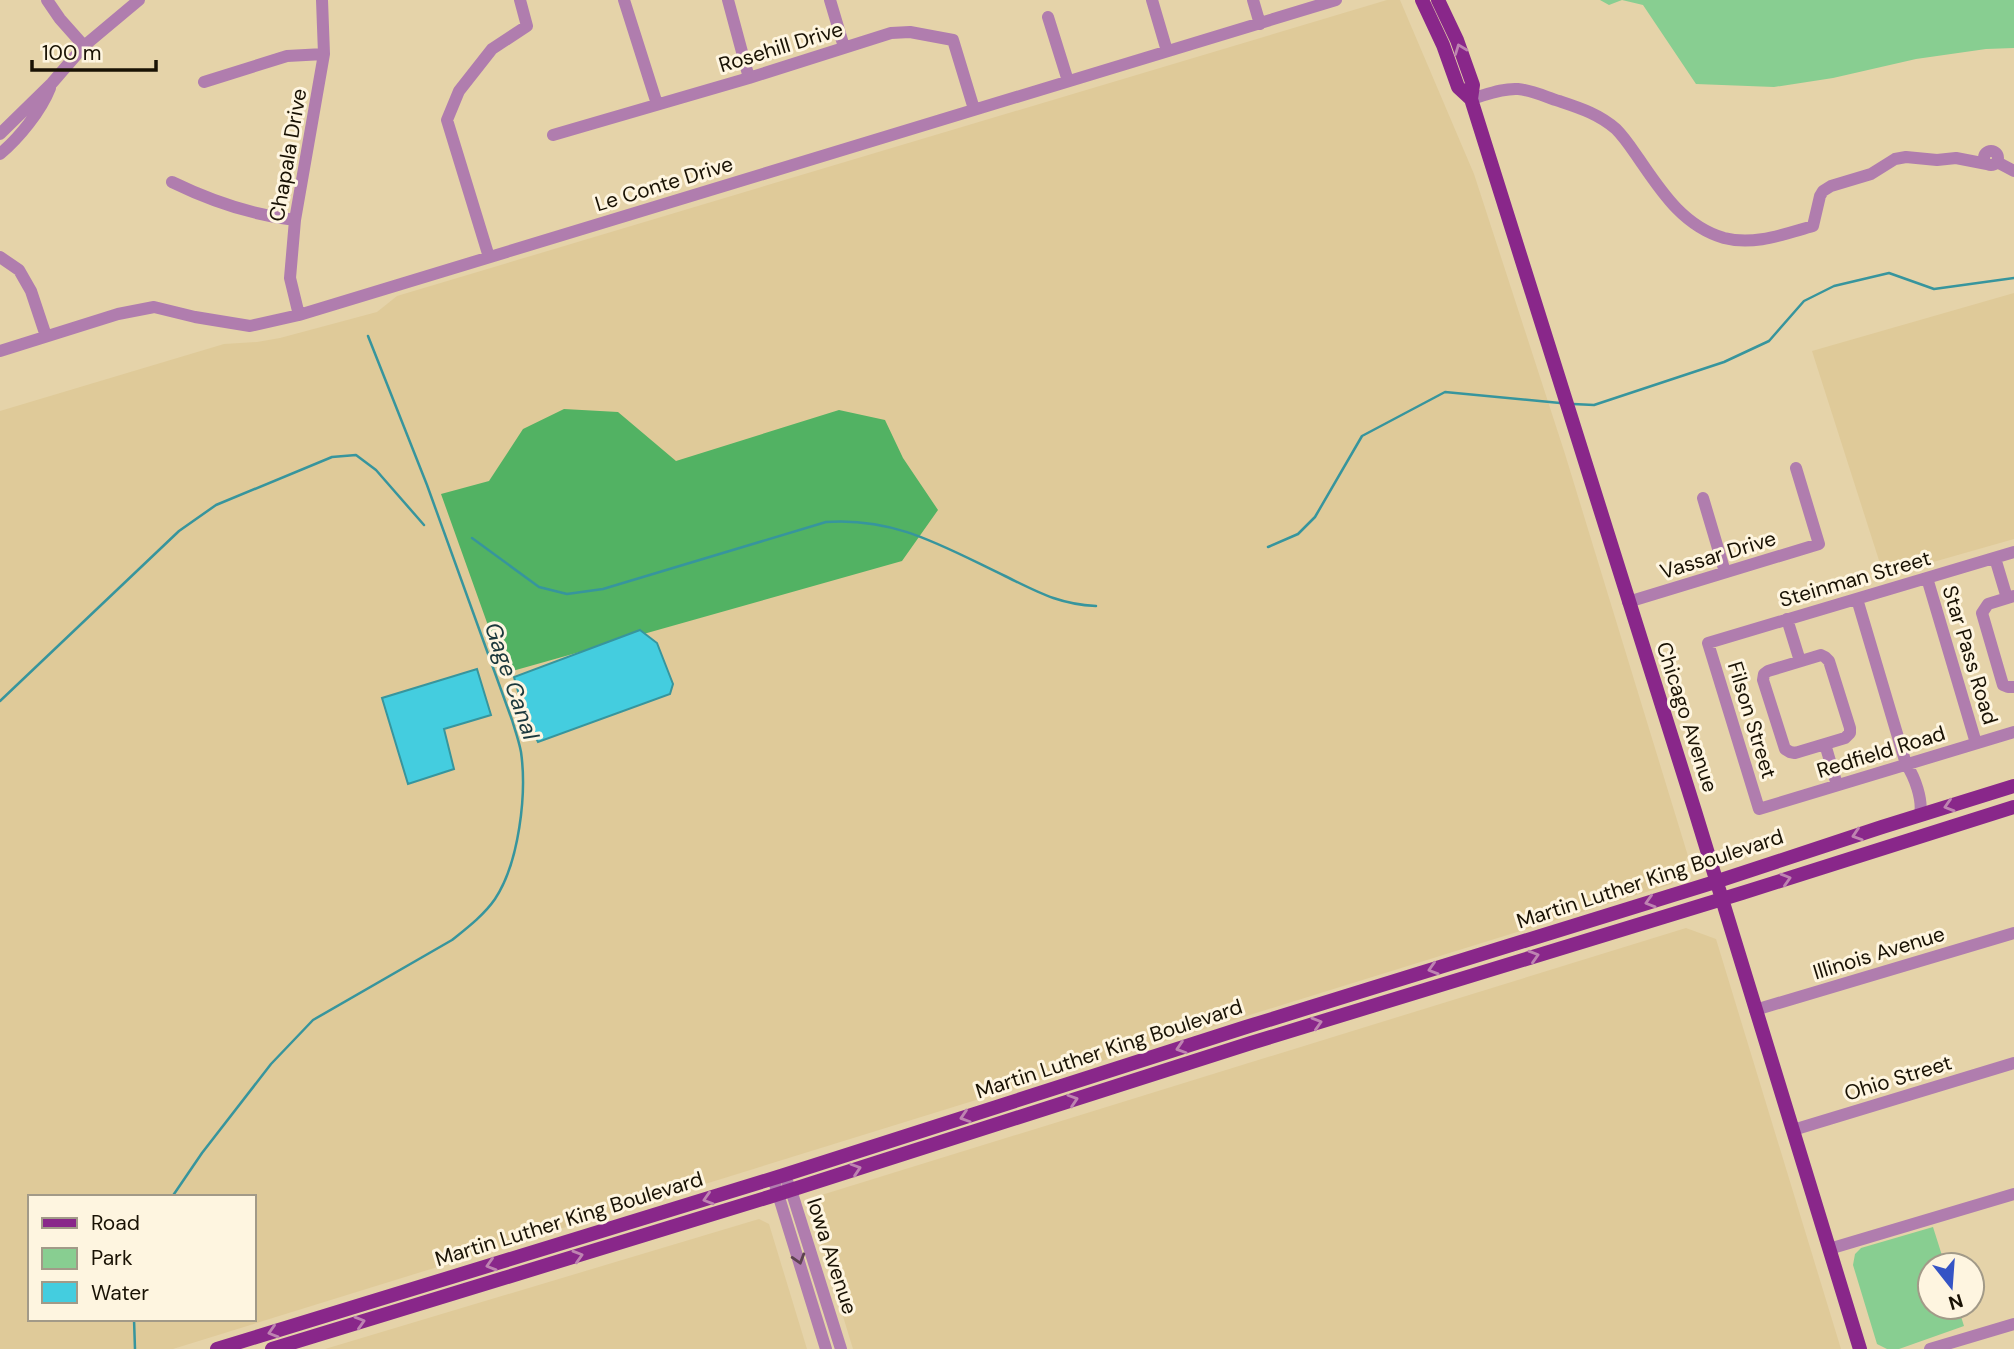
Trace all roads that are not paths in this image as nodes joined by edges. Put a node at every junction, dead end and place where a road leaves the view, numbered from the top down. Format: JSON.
{"nodes":[{"id":1,"x":47,"y":0,"type":"edge"},
{"id":2,"x":139,"y":0,"type":"edge"},
{"id":3,"x":322,"y":0,"type":"edge"},
{"id":4,"x":520,"y":0,"type":"edge"},
{"id":5,"x":624,"y":0,"type":"edge"},
{"id":6,"x":728,"y":0,"type":"edge"},
{"id":7,"x":830,"y":0,"type":"edge"},
{"id":8,"x":1152,"y":0,"type":"edge"},
{"id":9,"x":1253,"y":0,"type":"edge"},
{"id":10,"x":1336,"y":0,"type":"edge"},
{"id":11,"x":1422,"y":0,"type":"edge"},
{"id":12,"x":1432,"y":0,"type":"edge"},
{"id":13,"x":1438,"y":0,"type":"edge"},
{"id":14,"x":1314,"y":3,"type":"edge"},
{"id":15,"x":1048,"y":17,"type":"dead end"},
{"id":16,"x":1447,"y":20,"type":"junction"},
{"id":17,"x":1260,"y":23,"type":"junction"},
{"id":18,"x":84,"y":46,"type":"junction"},
{"id":19,"x":844,"y":47,"type":"junction"},
{"id":20,"x":1167,"y":51,"type":"junction"},
{"id":21,"x":324,"y":54,"type":"junction"},
{"id":22,"x":749,"y":78,"type":"junction"},
{"id":23,"x":1068,"y":81,"type":"junction"},
{"id":24,"x":204,"y":82,"type":"dead end"},
{"id":25,"x":52,"y":83,"type":"junction"},
{"id":26,"x":1471,"y":99,"type":"junction"},
{"id":27,"x":657,"y":104,"type":"junction"},
{"id":28,"x":974,"y":109,"type":"junction"},
{"id":29,"x":0,"y":134,"type":"edge"},
{"id":30,"x":553,"y":135,"type":"dead end"},
{"id":31,"x":0,"y":154,"type":"edge"},
{"id":32,"x":2014,"y":170,"type":"edge"},
{"id":33,"x":172,"y":182,"type":"dead end"},
{"id":34,"x":295,"y":220,"type":"junction"},
{"id":35,"x":0,"y":257,"type":"edge"},
{"id":36,"x":489,"y":257,"type":"junction"},
{"id":37,"x":299,"y":315,"type":"junction"},
{"id":38,"x":46,"y":336,"type":"junction"},
{"id":39,"x":0,"y":351,"type":"edge"},
{"id":40,"x":1796,"y":468,"type":"dead end"},
{"id":41,"x":1703,"y":498,"type":"dead end"},
{"id":42,"x":2014,"y":552,"type":"edge"},
{"id":43,"x":1995,"y":558,"type":"junction"},
{"id":44,"x":1725,"y":572,"type":"junction"},
{"id":45,"x":1927,"y":578,"type":"junction"},
{"id":46,"x":2011,"y":597,"type":"edge"},
{"id":47,"x":1857,"y":599,"type":"junction"},
{"id":48,"x":1628,"y":602,"type":"junction"},
{"id":49,"x":1787,"y":619,"type":"junction"},
{"id":50,"x":1708,"y":643,"type":"joint"},
{"id":51,"x":1800,"y":661,"type":"junction"},
{"id":52,"x":2014,"y":687,"type":"edge"},
{"id":53,"x":2014,"y":732,"type":"edge"},
{"id":54,"x":1976,"y":743,"type":"junction"},
{"id":55,"x":1825,"y":744,"type":"junction"},
{"id":56,"x":1906,"y":764,"type":"junction"},
{"id":57,"x":1838,"y":785,"type":"junction"},
{"id":58,"x":2014,"y":786,"type":"edge"},
{"id":59,"x":2014,"y":807,"type":"edge"},
{"id":60,"x":1759,"y":809,"type":"joint"},
{"id":61,"x":1920,"y":815,"type":"junction"},
{"id":62,"x":1715,"y":882,"type":"junction"},
{"id":63,"x":1720,"y":899,"type":"junction"},
{"id":64,"x":2014,"y":933,"type":"edge"},
{"id":65,"x":1755,"y":1010,"type":"junction"},
{"id":66,"x":2014,"y":1063,"type":"edge"},
{"id":67,"x":1793,"y":1130,"type":"junction"},
{"id":68,"x":779,"y":1177,"type":"junction"},
{"id":69,"x":785,"y":1192,"type":"junction"},
{"id":70,"x":2014,"y":1194,"type":"edge"},
{"id":71,"x":1829,"y":1249,"type":"junction"},
{"id":72,"x":2014,"y":1324,"type":"edge"},
{"id":73,"x":216,"y":1349,"type":"edge"},
{"id":74,"x":272,"y":1349,"type":"edge"},
{"id":75,"x":827,"y":1349,"type":"edge"},
{"id":76,"x":841,"y":1349,"type":"edge"},
{"id":77,"x":1860,"y":1349,"type":"edge"},
{"id":78,"x":1930,"y":1349,"type":"edge"}],
"edges":[{"from":1,"to":18,"type":"street"},
{"from":2,"to":18,"type":"street"},
{"from":3,"to":21,"type":"street","name":"Chapala Drive"},
{"from":4,"to":36,"type":"street"},
{"from":5,"to":27,"type":"street"},
{"from":6,"to":22,"type":"street"},
{"from":7,"to":19,"type":"street"},
{"from":8,"to":20,"type":"street"},
{"from":9,"to":17,"type":"street"},
{"from":10,"to":14,"type":"street","name":"Le Conte Drive"},
{"from":11,"to":26,"type":"main road","name":"Chicago Avenue"},
{"from":12,"to":16,"type":"main road"},
{"from":13,"to":16,"type":"main road","name":"Chicago Avenue"},
{"from":14,"to":17,"type":"street","name":"Le Conte Drive"},
{"from":15,"to":23,"type":"street"},
{"from":26,"to":16,"type":"main road","name":"Chicago Avenue","one_way":true},
{"from":17,"to":20,"type":"street","name":"Le Conte Drive"},
{"from":18,"to":25,"type":"street"},
{"from":19,"to":22,"type":"street","name":"Rosehill Drive"},
{"from":19,"to":28,"type":"street","name":"Rosehill Drive"},
{"from":20,"to":23,"type":"street","name":"Le Conte Drive"},
{"from":21,"to":24,"type":"street"},
{"from":21,"to":34,"type":"street","name":"Chapala Drive"},
{"from":22,"to":27,"type":"street","name":"Rosehill Drive"},
{"from":23,"to":28,"type":"street","name":"Le Conte Drive"},
{"from":25,"to":29,"type":"street"},
{"from":25,"to":31,"type":"street"},
{"from":26,"to":32,"type":"street"},
{"from":26,"to":48,"type":"main road","name":"Chicago Avenue"},
{"from":27,"to":30,"type":"street","name":"Rosehill Drive"},
{"from":28,"to":36,"type":"street","name":"Le Conte Drive"},
{"from":33,"to":34,"type":"street"},
{"from":34,"to":37,"type":"street","name":"Chapala Drive"},
{"from":35,"to":38,"type":"street"},
{"from":36,"to":37,"type":"street","name":"Le Conte Drive"},
{"from":37,"to":38,"type":"street","name":"Le Conte Drive"},
{"from":38,"to":39,"type":"street","name":"Le Conte Drive"},
{"from":40,"to":44,"type":"street","name":"Vassar Drive"},
{"from":41,"to":44,"type":"street"},
{"from":42,"to":43,"type":"street","name":"Steinman Street"},
{"from":43,"to":45,"type":"street","name":"Steinman Street"},
{"from":43,"to":46,"type":"street"},
{"from":44,"to":48,"type":"street","name":"Vassar Drive"},
{"from":45,"to":47,"type":"street","name":"Steinman Street"},
{"from":45,"to":54,"type":"street","name":"Star Pass Road"},
{"from":46,"to":52,"type":"street"},
{"from":47,"to":49,"type":"street","name":"Steinman Street"},
{"from":47,"to":56,"type":"street"},
{"from":48,"to":62,"type":"main road","name":"Chicago Avenue"},
{"from":49,"to":50,"type":"street","name":"Steinman Street"},
{"from":49,"to":51,"type":"street"},
{"from":50,"to":60,"type":"street","name":"Filson Street"},
{"from":51,"to":55,"type":"street"},
{"from":51,"to":55,"type":"street"},
{"from":53,"to":54,"type":"street","name":"Redfield Road"},
{"from":54,"to":56,"type":"street","name":"Redfield Road"},
{"from":55,"to":57,"type":"street"},
{"from":56,"to":57,"type":"street","name":"Redfield Road"},
{"from":56,"to":61,"type":"street"},
{"from":57,"to":60,"type":"street","name":"Redfield Road"},
{"from":58,"to":61,"type":"main road","name":"Martin Luther King Boulevard","one_way":true},
{"from":63,"to":59,"type":"main road","name":"Martin Luther King Boulevard","one_way":true},
{"from":61,"to":62,"type":"main road","name":"Martin Luther King Boulevard","one_way":true},
{"from":62,"to":63,"type":"main road","name":"Chicago Avenue"},
{"from":62,"to":68,"type":"main road","name":"Martin Luther King Boulevard","one_way":true},
{"from":63,"to":65,"type":"main road","name":"Chicago Avenue"},
{"from":69,"to":63,"type":"main road","name":"Martin Luther King Boulevard","one_way":true},
{"from":64,"to":65,"type":"street","name":"Illinois Avenue"},
{"from":65,"to":67,"type":"main road","name":"Chicago Avenue"},
{"from":66,"to":67,"type":"street","name":"Ohio Street"},
{"from":67,"to":71,"type":"main road","name":"Chicago Avenue"},
{"from":68,"to":69,"type":"street","name":"Iowa Avenue"},
{"from":68,"to":73,"type":"main road","name":"Martin Luther King Boulevard","one_way":true},
{"from":74,"to":69,"type":"main road","name":"Martin Luther King Boulevard","one_way":true},
{"from":69,"to":75,"type":"street","name":"Iowa Avenue","one_way":true},
{"from":69,"to":76,"type":"street","name":"Iowa Avenue"},
{"from":70,"to":71,"type":"street"},
{"from":71,"to":77,"type":"main road","name":"Chicago Avenue"},
{"from":72,"to":78,"type":"street"}]}
